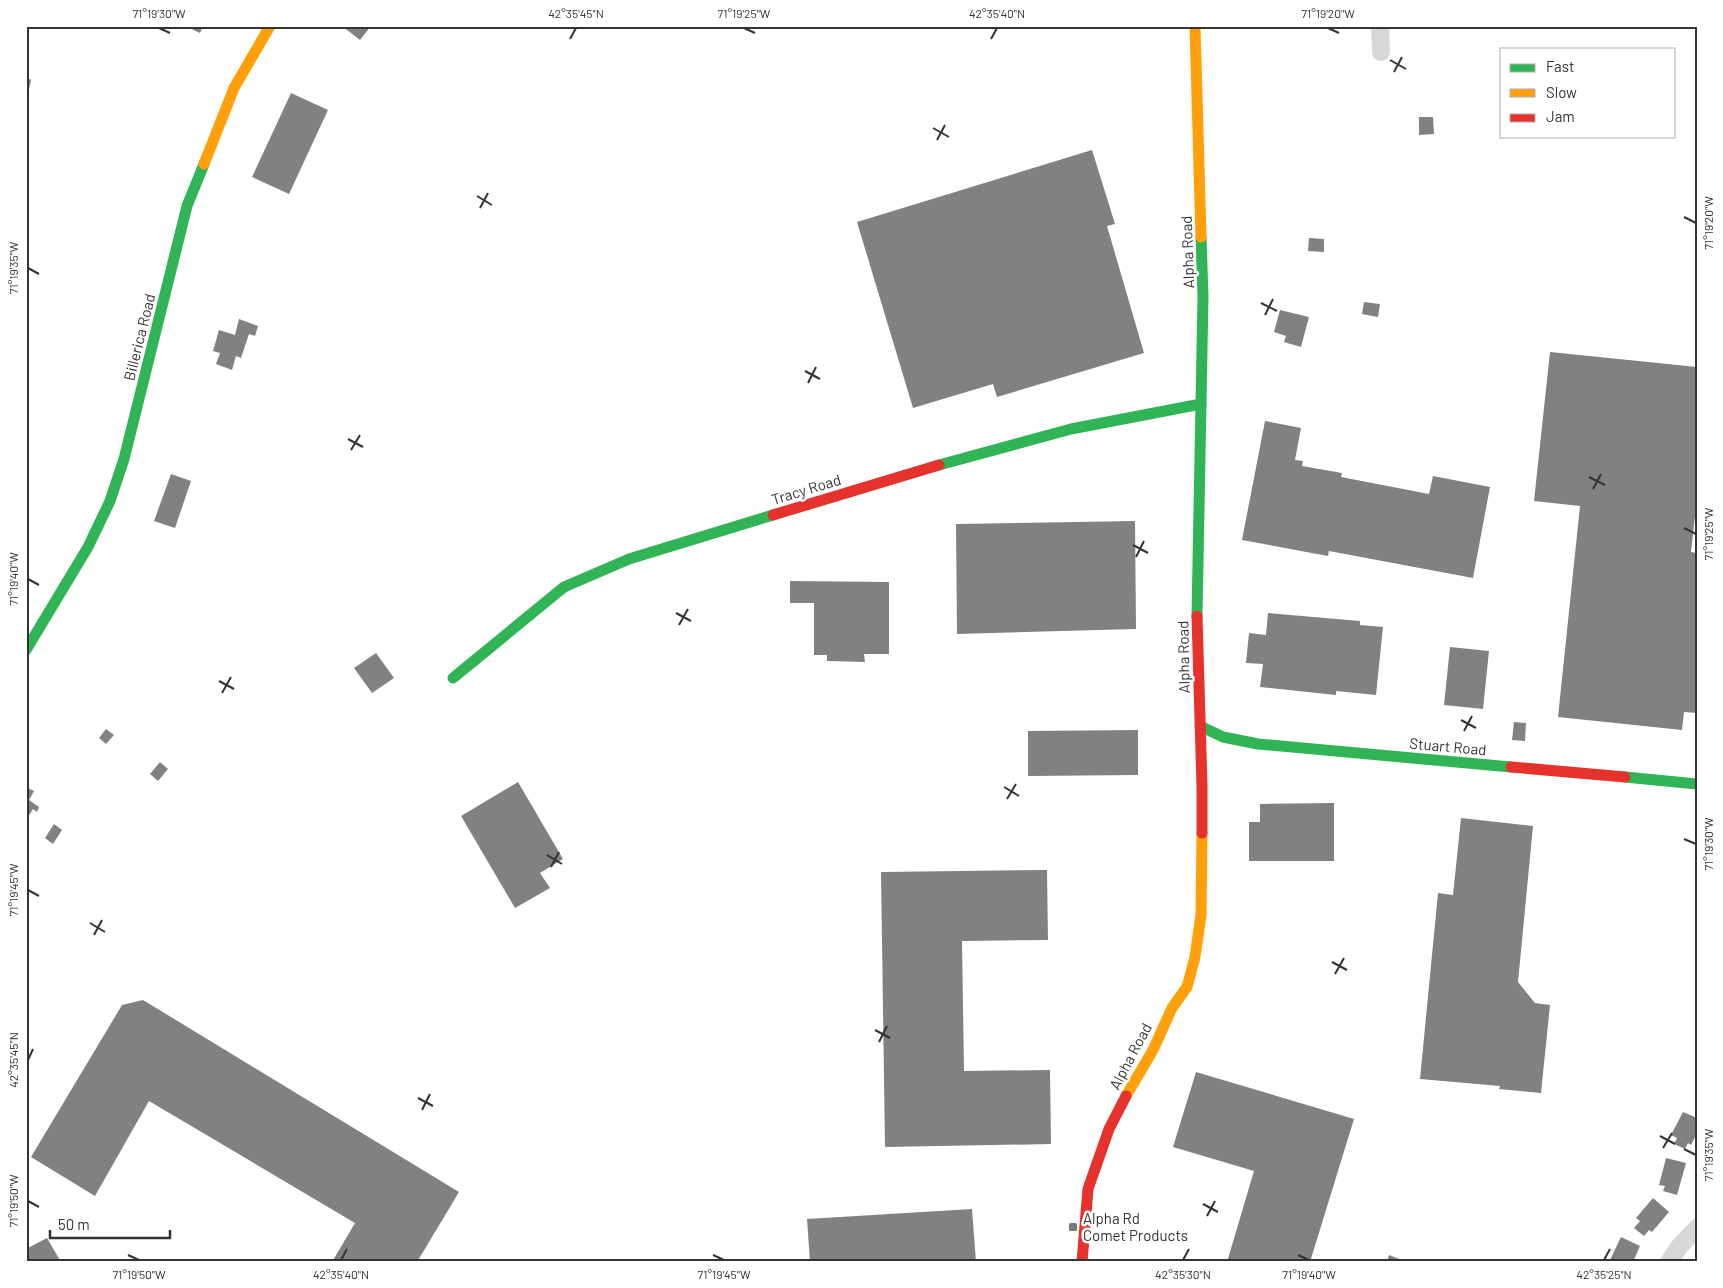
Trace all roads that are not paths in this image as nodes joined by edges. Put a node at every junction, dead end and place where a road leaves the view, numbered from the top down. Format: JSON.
{"nodes":[{"id":1,"x":270,"y":26,"type":"edge"},
{"id":2,"x":1195,"y":26,"type":"edge"},
{"id":3,"x":1380,"y":26,"type":"edge"},
{"id":4,"x":1381,"y":52,"type":"dead end"},
{"id":5,"x":1201,"y":404,"type":"junction"},
{"id":6,"x":26,"y":650,"type":"edge"},
{"id":7,"x":453,"y":678,"type":"dead end"},
{"id":8,"x":1200,"y":726,"type":"junction"},
{"id":9,"x":1697,"y":784,"type":"edge"},
{"id":10,"x":1697,"y":1228,"type":"edge"},
{"id":11,"x":1082,"y":1262,"type":"edge"},
{"id":12,"x":1669,"y":1262,"type":"edge"}],
"edges":[{"from":1,"to":6,"type":"street","name":"Billerica Road"},
{"from":2,"to":5,"type":"street","name":"Alpha Road"},
{"from":3,"to":4,"type":"street"},
{"from":5,"to":7,"type":"street","name":"Tracy Road"},
{"from":5,"to":8,"type":"street","name":"Alpha Road"},
{"from":8,"to":9,"type":"street","name":"Stuart Road"},
{"from":8,"to":11,"type":"street","name":"Alpha Road"},
{"from":10,"to":12,"type":"street"}]}
